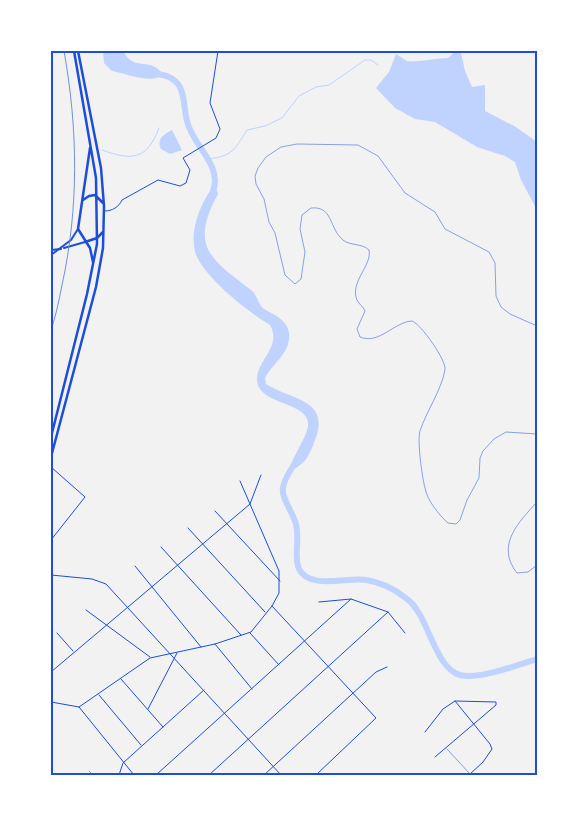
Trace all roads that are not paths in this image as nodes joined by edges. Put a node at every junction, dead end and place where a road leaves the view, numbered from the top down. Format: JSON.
{"nodes":[{"id":1,"x":74,"y":51,"type":"edge"},
{"id":2,"x":78,"y":51,"type":"edge"},
{"id":3,"x":218,"y":51,"type":"edge"},
{"id":4,"x":90,"y":139,"type":"junction"},
{"id":5,"x":97,"y":196,"type":"junction"},
{"id":6,"x":82,"y":202,"type":"junction"},
{"id":7,"x":104,"y":206,"type":"junction"},
{"id":8,"x":104,"y":211,"type":"junction"},
{"id":9,"x":78,"y":228,"type":"junction"},
{"id":10,"x":103,"y":232,"type":"junction"},
{"id":11,"x":97,"y":238,"type":"junction"},
{"id":12,"x":85,"y":242,"type":"junction"},
{"id":13,"x":61,"y":249,"type":"junction"},
{"id":14,"x":51,"y":250,"type":"edge"},
{"id":15,"x":51,"y":255,"type":"edge"},
{"id":16,"x":93,"y":268,"type":"junction"},
{"id":17,"x":537,"y":326,"type":"edge"},
{"id":18,"x":537,"y":434,"type":"edge"},
{"id":19,"x":51,"y":437,"type":"edge"},
{"id":20,"x":51,"y":457,"type":"edge"},
{"id":21,"x":51,"y":467,"type":"edge"},
{"id":22,"x":261,"y":475,"type":"dead end"},
{"id":23,"x":240,"y":480,"type":"dead end"},
{"id":24,"x":537,"y":502,"type":"edge"},
{"id":25,"x":250,"y":504,"type":"junction"},
{"id":26,"x":215,"y":511,"type":"dead end"},
{"id":27,"x":227,"y":524,"type":"junction"},
{"id":28,"x":188,"y":528,"type":"dead end"},
{"id":29,"x":51,"y":540,"type":"edge"},
{"id":30,"x":202,"y":544,"type":"junction"},
{"id":31,"x":161,"y":547,"type":"dead end"},
{"id":32,"x":178,"y":565,"type":"junction"},
{"id":33,"x":537,"y":565,"type":"edge"},
{"id":34,"x":135,"y":566,"type":"dead end"},
{"id":35,"x":51,"y":575,"type":"edge"},
{"id":36,"x":280,"y":581,"type":"junction"},
{"id":37,"x":152,"y":587,"type":"junction"},
{"id":38,"x":351,"y":599,"type":"junction"},
{"id":39,"x":319,"y":602,"type":"dead end"},
{"id":40,"x":128,"y":606,"type":"junction"},
{"id":41,"x":272,"y":606,"type":"junction"},
{"id":42,"x":86,"y":610,"type":"dead end"},
{"id":43,"x":388,"y":612,"type":"junction"},
{"id":44,"x":266,"y":613,"type":"junction"},
{"id":45,"x":105,"y":625,"type":"junction"},
{"id":46,"x":250,"y":632,"type":"junction"},
{"id":47,"x":57,"y":633,"type":"dead end"},
{"id":48,"x":405,"y":634,"type":"dead end"},
{"id":49,"x":242,"y":636,"type":"junction"},
{"id":50,"x":306,"y":641,"type":"junction"},
{"id":51,"x":214,"y":644,"type":"junction"},
{"id":52,"x":200,"y":647,"type":"junction"},
{"id":53,"x":73,"y":652,"type":"junction"},
{"id":54,"x":177,"y":652,"type":"junction"},
{"id":55,"x":171,"y":653,"type":"junction"},
{"id":56,"x":150,"y":658,"type":"junction"},
{"id":57,"x":176,"y":659,"type":"junction"},
{"id":58,"x":280,"y":665,"type":"junction"},
{"id":59,"x":329,"y":667,"type":"junction"},
{"id":60,"x":387,"y":667,"type":"dead end"},
{"id":61,"x":51,"y":672,"type":"edge"},
{"id":62,"x":121,"y":679,"type":"junction"},
{"id":63,"x":252,"y":689,"type":"junction"},
{"id":64,"x":204,"y":690,"type":"junction"},
{"id":65,"x":353,"y":694,"type":"junction"},
{"id":66,"x":99,"y":695,"type":"junction"},
{"id":67,"x":455,"y":701,"type":"junction"},
{"id":68,"x":51,"y":702,"type":"edge"},
{"id":69,"x":79,"y":707,"type":"junction"},
{"id":70,"x":148,"y":709,"type":"junction"},
{"id":71,"x":225,"y":713,"type":"junction"},
{"id":72,"x":474,"y":722,"type":"junction"},
{"id":73,"x":163,"y":726,"type":"junction"},
{"id":74,"x":425,"y":732,"type":"dead end"},
{"id":75,"x":249,"y":739,"type":"junction"},
{"id":76,"x":141,"y":746,"type":"junction"},
{"id":77,"x":446,"y":748,"type":"junction"},
{"id":78,"x":435,"y":757,"type":"dead end"},
{"id":79,"x":123,"y":763,"type":"junction"},
{"id":80,"x":274,"y":766,"type":"junction"},
{"id":81,"x":89,"y":770,"type":"dead end"},
{"id":82,"x":469,"y":774,"type":"edge"},
{"id":83,"x":93,"y":775,"type":"edge"},
{"id":84,"x":119,"y":775,"type":"edge"},
{"id":85,"x":134,"y":775,"type":"edge"},
{"id":86,"x":156,"y":775,"type":"edge"},
{"id":87,"x":210,"y":775,"type":"edge"},
{"id":88,"x":264,"y":775,"type":"edge"},
{"id":89,"x":281,"y":775,"type":"edge"},
{"id":90,"x":316,"y":775,"type":"edge"}],
"edges":[{"from":1,"to":4,"type":"highway"},
{"from":2,"to":7,"type":"highway"},
{"from":3,"to":8,"type":"street"},
{"from":4,"to":5,"type":"highway"},
{"from":4,"to":6,"type":"highway"},
{"from":5,"to":6,"type":"highway"},
{"from":5,"to":7,"type":"highway"},
{"from":5,"to":11,"type":"highway"},
{"from":6,"to":9,"type":"highway"},
{"from":7,"to":8,"type":"highway"},
{"from":8,"to":10,"type":"highway"},
{"from":9,"to":12,"type":"highway"},
{"from":9,"to":13,"type":"main road"},
{"from":10,"to":11,"type":"highway"},
{"from":10,"to":20,"type":"highway"},
{"from":11,"to":12,"type":"highway"},
{"from":11,"to":16,"type":"highway"},
{"from":12,"to":13,"type":"main road"},
{"from":12,"to":16,"type":"highway"},
{"from":13,"to":14,"type":"main road"},
{"from":13,"to":15,"type":"main road"},
{"from":16,"to":19,"type":"highway"},
{"from":17,"to":18,"type":"lane"},
{"from":21,"to":29,"type":"street"},
{"from":22,"to":25,"type":"street"},
{"from":23,"to":25,"type":"street"},
{"from":24,"to":33,"type":"lane"},
{"from":25,"to":27,"type":"street"},
{"from":25,"to":36,"type":"street"},
{"from":26,"to":27,"type":"street"},
{"from":27,"to":30,"type":"street"},
{"from":27,"to":36,"type":"street"},
{"from":28,"to":30,"type":"street"},
{"from":30,"to":32,"type":"street"},
{"from":30,"to":44,"type":"street"},
{"from":31,"to":32,"type":"street"},
{"from":32,"to":37,"type":"street"},
{"from":32,"to":49,"type":"street"},
{"from":34,"to":37,"type":"street"},
{"from":35,"to":40,"type":"street"},
{"from":36,"to":41,"type":"street"},
{"from":37,"to":40,"type":"street"},
{"from":37,"to":52,"type":"street"},
{"from":38,"to":39,"type":"street"},
{"from":38,"to":43,"type":"street"},
{"from":38,"to":50,"type":"street"},
{"from":40,"to":45,"type":"street"},
{"from":40,"to":55,"type":"street"},
{"from":41,"to":44,"type":"street"},
{"from":41,"to":50,"type":"street"},
{"from":42,"to":45,"type":"street"},
{"from":43,"to":48,"type":"street"},
{"from":43,"to":59,"type":"street"},
{"from":44,"to":46,"type":"street"},
{"from":45,"to":53,"type":"street"},
{"from":45,"to":56,"type":"street"},
{"from":46,"to":49,"type":"street"},
{"from":46,"to":58,"type":"street"},
{"from":47,"to":53,"type":"street"},
{"from":49,"to":51,"type":"street"},
{"from":50,"to":58,"type":"street"},
{"from":50,"to":59,"type":"street"},
{"from":51,"to":52,"type":"street"},
{"from":51,"to":63,"type":"street"},
{"from":52,"to":54,"type":"street"},
{"from":53,"to":61,"type":"street"},
{"from":54,"to":55,"type":"street"},
{"from":54,"to":57,"type":"street"},
{"from":55,"to":56,"type":"street"},
{"from":55,"to":57,"type":"street"},
{"from":56,"to":62,"type":"street"},
{"from":57,"to":64,"type":"street"},
{"from":57,"to":70,"type":"street"},
{"from":58,"to":63,"type":"street"},
{"from":59,"to":65,"type":"street"},
{"from":59,"to":75,"type":"street"},
{"from":60,"to":65,"type":"street"},
{"from":62,"to":66,"type":"street"},
{"from":62,"to":70,"type":"street"},
{"from":63,"to":71,"type":"street"},
{"from":64,"to":71,"type":"street"},
{"from":64,"to":73,"type":"street"},
{"from":65,"to":80,"type":"street"},
{"from":65,"to":90,"type":"street"},
{"from":66,"to":69,"type":"street"},
{"from":66,"to":76,"type":"street"},
{"from":67,"to":72,"type":"street"},
{"from":67,"to":72,"type":"street"},
{"from":67,"to":74,"type":"street"},
{"from":68,"to":69,"type":"street"},
{"from":69,"to":79,"type":"street"},
{"from":70,"to":73,"type":"street"},
{"from":71,"to":75,"type":"street"},
{"from":71,"to":86,"type":"street"},
{"from":72,"to":77,"type":"street"},
{"from":72,"to":82,"type":"street"},
{"from":73,"to":76,"type":"street"},
{"from":75,"to":80,"type":"street"},
{"from":75,"to":87,"type":"street"},
{"from":76,"to":79,"type":"street"},
{"from":77,"to":78,"type":"street"},
{"from":77,"to":82,"type":"lane"},
{"from":79,"to":84,"type":"street"},
{"from":79,"to":85,"type":"street"},
{"from":80,"to":88,"type":"street"},
{"from":80,"to":89,"type":"street"},
{"from":81,"to":83,"type":"lane"}]}
